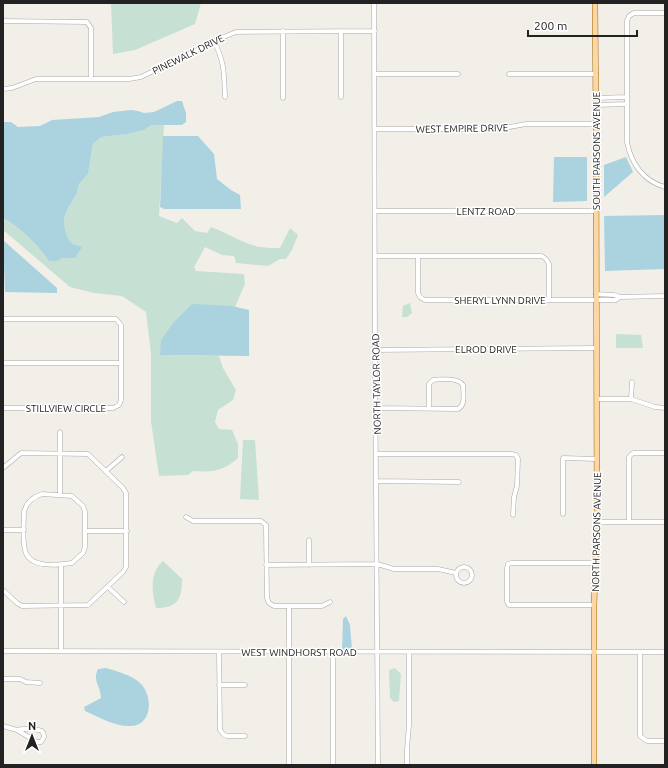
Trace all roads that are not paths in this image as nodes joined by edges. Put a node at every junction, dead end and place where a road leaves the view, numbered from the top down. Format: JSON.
{"nodes":[{"id":1,"x":374,"y":3,"type":"edge"},
{"id":2,"x":594,"y":3,"type":"edge"},
{"id":3,"x":665,"y":13,"type":"edge"},
{"id":4,"x":3,"y":21,"type":"edge"},
{"id":5,"x":283,"y":31,"type":"junction"},
{"id":6,"x":340,"y":31,"type":"junction"},
{"id":7,"x":375,"y":31,"type":"junction"},
{"id":8,"x":214,"y":41,"type":"junction"},
{"id":9,"x":375,"y":74,"type":"junction"},
{"id":10,"x":458,"y":74,"type":"dead end"},
{"id":11,"x":509,"y":74,"type":"dead end"},
{"id":12,"x":596,"y":74,"type":"junction"},
{"id":13,"x":91,"y":79,"type":"junction"},
{"id":14,"x":3,"y":89,"type":"edge"},
{"id":15,"x":341,"y":97,"type":"dead end"},
{"id":16,"x":627,"y":97,"type":"junction"},
{"id":17,"x":225,"y":98,"type":"dead end"},
{"id":18,"x":283,"y":98,"type":"dead end"},
{"id":19,"x":596,"y":98,"type":"junction"},
{"id":20,"x":627,"y":104,"type":"junction"},
{"id":21,"x":596,"y":105,"type":"junction"},
{"id":22,"x":596,"y":124,"type":"junction"},
{"id":23,"x":375,"y":129,"type":"junction"},
{"id":24,"x":665,"y":187,"type":"edge"},
{"id":25,"x":375,"y":211,"type":"junction"},
{"id":26,"x":596,"y":211,"type":"junction"},
{"id":27,"x":375,"y":256,"type":"junction"},
{"id":28,"x":418,"y":256,"type":"junction"},
{"id":29,"x":665,"y":296,"type":"edge"},
{"id":30,"x":596,"y":297,"type":"junction"},
{"id":31,"x":548,"y":300,"type":"junction"},
{"id":32,"x":3,"y":319,"type":"edge"},
{"id":33,"x":596,"y":348,"type":"junction"},
{"id":34,"x":375,"y":350,"type":"junction"},
{"id":35,"x":121,"y":363,"type":"junction"},
{"id":36,"x":3,"y":364,"type":"edge"},
{"id":37,"x":632,"y":382,"type":"dead end"},
{"id":38,"x":597,"y":399,"type":"junction"},
{"id":39,"x":631,"y":399,"type":"junction"},
{"id":40,"x":3,"y":408,"type":"edge"},
{"id":41,"x":376,"y":408,"type":"junction"},
{"id":42,"x":429,"y":408,"type":"junction"},
{"id":43,"x":665,"y":408,"type":"edge"},
{"id":44,"x":60,"y":432,"type":"dead end"},
{"id":45,"x":60,"y":453,"type":"junction"},
{"id":46,"x":665,"y":453,"type":"edge"},
{"id":47,"x":376,"y":454,"type":"junction"},
{"id":48,"x":122,"y":457,"type":"dead end"},
{"id":49,"x":597,"y":459,"type":"junction"},
{"id":50,"x":3,"y":468,"type":"edge"},
{"id":51,"x":106,"y":471,"type":"junction"},
{"id":52,"x":377,"y":482,"type":"junction"},
{"id":53,"x":459,"y":482,"type":"dead end"},
{"id":54,"x":60,"y":494,"type":"junction"},
{"id":55,"x":564,"y":514,"type":"dead end"},
{"id":56,"x":513,"y":515,"type":"dead end"},
{"id":57,"x":186,"y":517,"type":"dead end"},
{"id":58,"x":597,"y":522,"type":"junction"},
{"id":59,"x":629,"y":522,"type":"junction"},
{"id":60,"x":665,"y":522,"type":"edge"},
{"id":61,"x":3,"y":530,"type":"edge"},
{"id":62,"x":24,"y":530,"type":"junction"},
{"id":63,"x":85,"y":531,"type":"junction"},
{"id":64,"x":126,"y":531,"type":"junction"},
{"id":65,"x":309,"y":540,"type":"dead end"},
{"id":66,"x":596,"y":563,"type":"junction"},
{"id":67,"x":60,"y":564,"type":"junction"},
{"id":68,"x":377,"y":564,"type":"junction"},
{"id":69,"x":266,"y":565,"type":"junction"},
{"id":70,"x":309,"y":565,"type":"junction"},
{"id":71,"x":456,"y":573,"type":"junction"},
{"id":72,"x":108,"y":587,"type":"junction"},
{"id":73,"x":3,"y":590,"type":"edge"},
{"id":74,"x":124,"y":602,"type":"dead end"},
{"id":75,"x":330,"y":602,"type":"dead end"},
{"id":76,"x":594,"y":605,"type":"junction"},
{"id":77,"x":61,"y":606,"type":"junction"},
{"id":78,"x":289,"y":606,"type":"junction"},
{"id":79,"x":3,"y":651,"type":"edge"},
{"id":80,"x":61,"y":651,"type":"junction"},
{"id":81,"x":219,"y":652,"type":"junction"},
{"id":82,"x":289,"y":652,"type":"junction"},
{"id":83,"x":333,"y":652,"type":"junction"},
{"id":84,"x":594,"y":652,"type":"junction"},
{"id":85,"x":665,"y":652,"type":"edge"},
{"id":86,"x":378,"y":653,"type":"junction"},
{"id":87,"x":409,"y":653,"type":"junction"},
{"id":88,"x":640,"y":653,"type":"junction"},
{"id":89,"x":3,"y":679,"type":"edge"},
{"id":90,"x":40,"y":682,"type":"dead end"},
{"id":91,"x":219,"y":685,"type":"junction"},
{"id":92,"x":244,"y":685,"type":"dead end"},
{"id":93,"x":3,"y":726,"type":"edge"},
{"id":94,"x":17,"y":730,"type":"junction"},
{"id":95,"x":245,"y":736,"type":"dead end"},
{"id":96,"x":665,"y":741,"type":"edge"},
{"id":97,"x":289,"y":765,"type":"edge"},
{"id":98,"x":333,"y":765,"type":"edge"},
{"id":99,"x":378,"y":765,"type":"edge"},
{"id":100,"x":407,"y":765,"type":"edge"},
{"id":101,"x":594,"y":765,"type":"edge"}],
"edges":[{"from":1,"to":7,"type":"street","name":"NORTH TAYLOR ROAD"},
{"from":2,"to":12,"type":"main road","name":"SOUTH PARSONS AVENUE"},
{"from":3,"to":16,"type":"street"},
{"from":4,"to":13,"type":"street"},
{"from":5,"to":6,"type":"street","name":"PINEWALK DRIVE"},
{"from":5,"to":8,"type":"street","name":"PINEWALK DRIVE"},
{"from":5,"to":18,"type":"street"},
{"from":6,"to":7,"type":"street","name":"PINEWALK DRIVE"},
{"from":6,"to":15,"type":"street"},
{"from":7,"to":9,"type":"street","name":"NORTH TAYLOR ROAD"},
{"from":8,"to":13,"type":"street","name":"PINEWALK DRIVE"},
{"from":8,"to":17,"type":"street"},
{"from":9,"to":10,"type":"street"},
{"from":9,"to":23,"type":"street","name":"NORTH TAYLOR ROAD"},
{"from":11,"to":12,"type":"street"},
{"from":12,"to":19,"type":"main road","name":"SOUTH PARSONS AVENUE"},
{"from":13,"to":14,"type":"street","name":"PINEWALK DRIVE"},
{"from":16,"to":19,"type":"street"},
{"from":16,"to":20,"type":"street"},
{"from":19,"to":21,"type":"main road","name":"SOUTH PARSONS AVENUE"},
{"from":20,"to":21,"type":"street"},
{"from":20,"to":24,"type":"street"},
{"from":21,"to":22,"type":"main road","name":"SOUTH PARSONS AVENUE"},
{"from":22,"to":23,"type":"street","name":"WEST EMPIRE DRIVE"},
{"from":22,"to":26,"type":"main road","name":"SOUTH PARSONS AVENUE"},
{"from":23,"to":25,"type":"street","name":"NORTH TAYLOR ROAD"},
{"from":25,"to":26,"type":"street","name":"LENTZ ROAD"},
{"from":25,"to":27,"type":"street","name":"NORTH TAYLOR ROAD"},
{"from":26,"to":30,"type":"main road","name":"SOUTH PARSONS AVENUE"},
{"from":27,"to":28,"type":"street"},
{"from":27,"to":34,"type":"street","name":"NORTH TAYLOR ROAD"},
{"from":28,"to":31,"type":"street","name":"SHERYL LYNN DRIVE"},
{"from":28,"to":31,"type":"street"},
{"from":29,"to":30,"type":"street","name":"SHERYL LYNN DRIVE"},
{"from":30,"to":31,"type":"street","name":"SHERYL LYNN DRIVE"},
{"from":30,"to":33,"type":"main road","name":"NORTH PARSONS AVENUE"},
{"from":32,"to":35,"type":"street","name":"STILLVIEW CIRCLE"},
{"from":33,"to":34,"type":"street","name":"ELROD DRIVE"},
{"from":33,"to":38,"type":"main road","name":"NORTH PARSONS AVENUE"},
{"from":34,"to":41,"type":"street","name":"NORTH TAYLOR ROAD"},
{"from":35,"to":36,"type":"street"},
{"from":35,"to":40,"type":"street","name":"STILLVIEW CIRCLE"},
{"from":37,"to":39,"type":"street"},
{"from":38,"to":39,"type":"street"},
{"from":38,"to":49,"type":"main road","name":"NORTH PARSONS AVENUE"},
{"from":39,"to":43,"type":"street"},
{"from":41,"to":42,"type":"street"},
{"from":41,"to":47,"type":"street","name":"NORTH TAYLOR ROAD"},
{"from":42,"to":42,"type":"street"},
{"from":44,"to":45,"type":"street"},
{"from":45,"to":50,"type":"street"},
{"from":45,"to":51,"type":"street"},
{"from":45,"to":54,"type":"street"},
{"from":46,"to":59,"type":"street"},
{"from":47,"to":52,"type":"street","name":"NORTH TAYLOR ROAD"},
{"from":47,"to":56,"type":"street"},
{"from":48,"to":51,"type":"street"},
{"from":49,"to":55,"type":"street"},
{"from":49,"to":58,"type":"main road","name":"NORTH PARSONS AVENUE"},
{"from":51,"to":64,"type":"street"},
{"from":52,"to":53,"type":"street"},
{"from":52,"to":68,"type":"street","name":"NORTH TAYLOR ROAD"},
{"from":54,"to":62,"type":"street"},
{"from":54,"to":63,"type":"street"},
{"from":57,"to":69,"type":"street"},
{"from":58,"to":59,"type":"street"},
{"from":58,"to":66,"type":"main road","name":"NORTH PARSONS AVENUE"},
{"from":59,"to":60,"type":"street"},
{"from":61,"to":62,"type":"street"},
{"from":62,"to":67,"type":"street"},
{"from":63,"to":64,"type":"street"},
{"from":63,"to":67,"type":"street"},
{"from":64,"to":72,"type":"street"},
{"from":65,"to":70,"type":"street"},
{"from":66,"to":76,"type":"main road","name":"NORTH PARSONS AVENUE"},
{"from":66,"to":76,"type":"street"},
{"from":67,"to":77,"type":"street"},
{"from":68,"to":70,"type":"street"},
{"from":68,"to":71,"type":"street"},
{"from":68,"to":86,"type":"street","name":"NORTH TAYLOR ROAD"},
{"from":69,"to":70,"type":"street"},
{"from":69,"to":78,"type":"street"},
{"from":71,"to":71,"type":"street"},
{"from":72,"to":74,"type":"street"},
{"from":72,"to":77,"type":"street"},
{"from":73,"to":77,"type":"street"},
{"from":75,"to":78,"type":"street"},
{"from":76,"to":84,"type":"main road","name":"NORTH PARSONS AVENUE"},
{"from":77,"to":80,"type":"street"},
{"from":78,"to":82,"type":"street"},
{"from":79,"to":80,"type":"street","name":"WEST WINDHORST ROAD"},
{"from":80,"to":81,"type":"street","name":"WEST WINDHORST ROAD"},
{"from":81,"to":82,"type":"street","name":"WEST WINDHORST ROAD"},
{"from":81,"to":91,"type":"street"},
{"from":82,"to":83,"type":"street","name":"WEST WINDHORST ROAD"},
{"from":82,"to":97,"type":"street"},
{"from":83,"to":86,"type":"street","name":"WEST WINDHORST ROAD"},
{"from":83,"to":98,"type":"street"},
{"from":84,"to":87,"type":"street","name":"WEST WINDHORST ROAD"},
{"from":84,"to":88,"type":"street","name":"WEST WINDHORST ROAD"},
{"from":84,"to":101,"type":"main road","name":"NORTH PARSONS AVENUE"},
{"from":85,"to":88,"type":"street","name":"WEST WINDHORST ROAD"},
{"from":86,"to":87,"type":"street","name":"WEST WINDHORST ROAD"},
{"from":86,"to":99,"type":"street","name":"NORTH TAYLOR ROAD"},
{"from":87,"to":100,"type":"street"},
{"from":88,"to":96,"type":"street"},
{"from":89,"to":90,"type":"street"},
{"from":91,"to":92,"type":"street"},
{"from":91,"to":95,"type":"street"},
{"from":93,"to":94,"type":"street"},
{"from":94,"to":94,"type":"street"}]}
